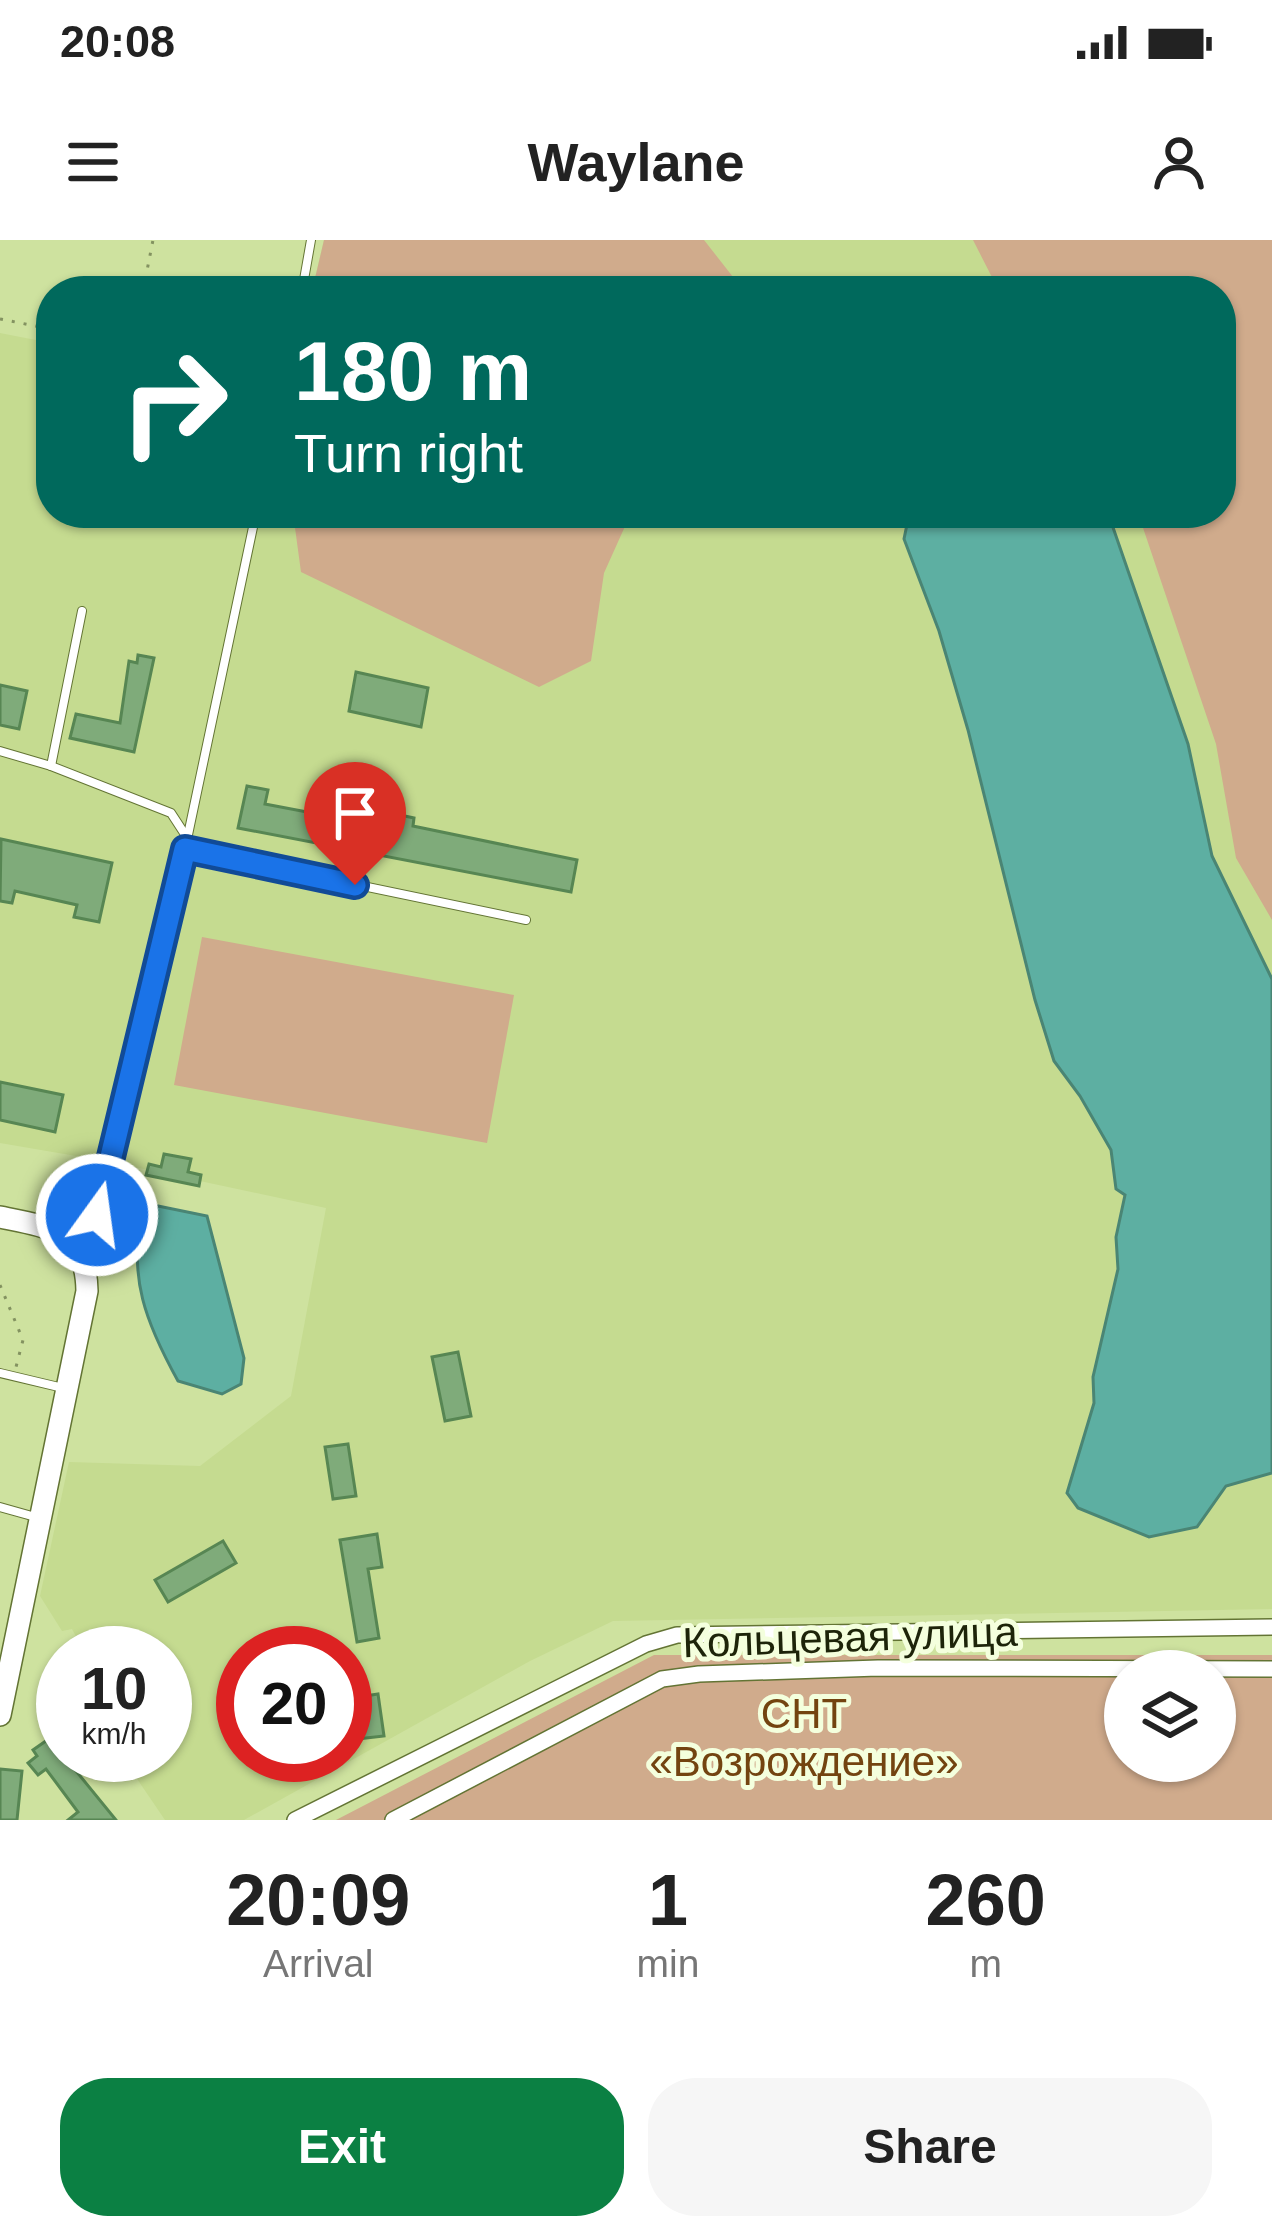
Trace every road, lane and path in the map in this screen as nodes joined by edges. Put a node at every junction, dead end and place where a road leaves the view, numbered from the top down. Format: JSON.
{"nodes":[{"id":1,"x":152,"y":240,"type":"edge"},
{"id":2,"x":311,"y":240,"type":"edge"},
{"id":3,"x":145,"y":276,"type":"edge"},
{"id":4,"x":305,"y":276,"type":"edge"},
{"id":5,"x":0,"y":320,"type":"edge"},
{"id":6,"x":36,"y":326,"type":"edge"},
{"id":7,"x":253,"y":528,"type":"edge"},
{"id":8,"x":82,"y":610,"type":"dead end"},
{"id":9,"x":0,"y":751,"type":"edge"},
{"id":10,"x":51,"y":766,"type":"junction"},
{"id":11,"x":187,"y":837,"type":"junction"},
{"id":12,"x":185,"y":849,"type":"junction"},
{"id":13,"x":526,"y":920,"type":"dead end"},
{"id":14,"x":97,"y":1215,"type":"dead end"},
{"id":15,"x":0,"y":1217,"type":"edge"},
{"id":16,"x":0,"y":1285,"type":"edge"},
{"id":17,"x":0,"y":1373,"type":"edge"},
{"id":18,"x":13,"y":1376,"type":"junction"},
{"id":19,"x":67,"y":1389,"type":"junction"},
{"id":20,"x":0,"y":1507,"type":"edge"},
{"id":21,"x":41,"y":1519,"type":"junction"},
{"id":22,"x":1272,"y":1627,"type":"edge"},
{"id":23,"x":7,"y":1643,"type":"edge"},
{"id":24,"x":1272,"y":1669,"type":"edge"},
{"id":25,"x":0,"y":1715,"type":"edge"},
{"id":26,"x":295,"y":1820,"type":"edge"},
{"id":27,"x":393,"y":1820,"type":"edge"}],
"edges":[{"from":1,"to":3,"type":"path"},
{"from":2,"to":4,"type":"lane"},
{"from":5,"to":6,"type":"path"},
{"from":7,"to":11,"type":"lane"},
{"from":8,"to":10,"type":"lane"},
{"from":9,"to":10,"type":"lane"},
{"from":10,"to":11,"type":"lane"},
{"from":11,"to":12,"type":"lane"},
{"from":12,"to":13,"type":"lane"},
{"from":12,"to":14,"type":"lane"},
{"from":15,"to":19,"type":"street"},
{"from":16,"to":18,"type":"path"},
{"from":17,"to":18,"type":"lane"},
{"from":18,"to":19,"type":"lane"},
{"from":19,"to":21,"type":"street"},
{"from":20,"to":21,"type":"lane"},
{"from":21,"to":23,"type":"street"},
{"from":22,"to":26,"type":"street"},
{"from":23,"to":25,"type":"street"},
{"from":24,"to":27,"type":"street","name":"Кольцевая улица"}]}
